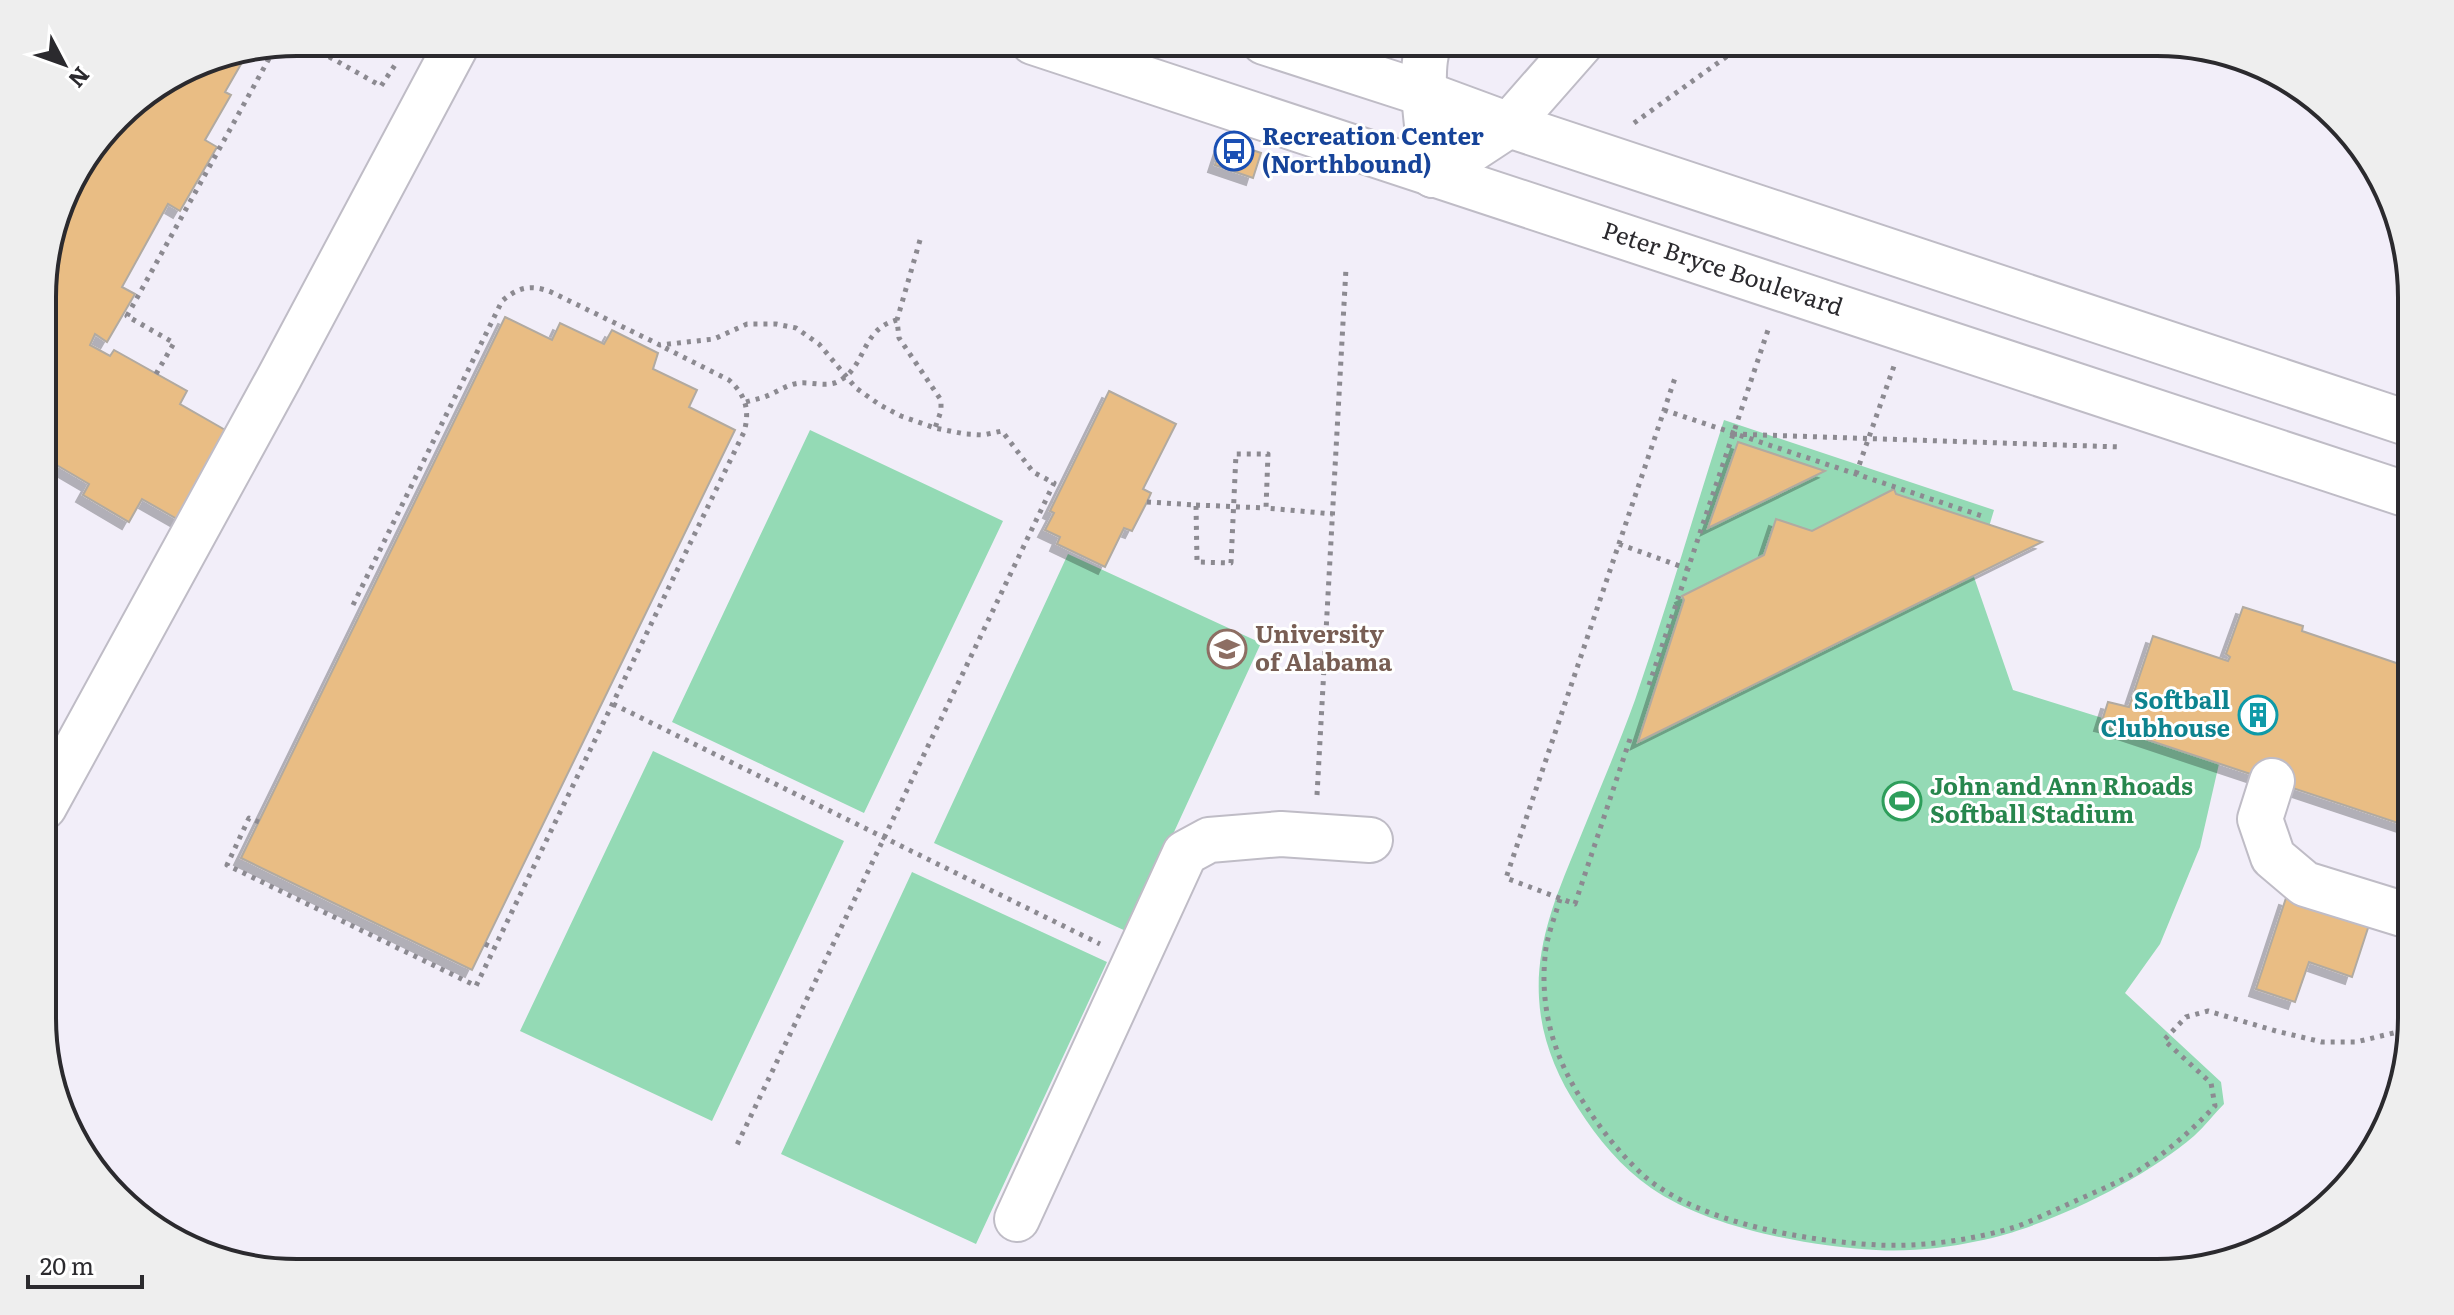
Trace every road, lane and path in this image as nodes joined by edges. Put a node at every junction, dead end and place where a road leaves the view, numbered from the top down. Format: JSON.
{"nodes":[{"id":1,"x":328,"y":56,"type":"edge"},
{"id":2,"x":426,"y":56,"type":"edge"},
{"id":3,"x":433,"y":56,"type":"edge"},
{"id":4,"x":1075,"y":56,"type":"edge"},
{"id":5,"x":1307,"y":56,"type":"edge"},
{"id":6,"x":1425,"y":56,"type":"edge"},
{"id":7,"x":1570,"y":56,"type":"edge"},
{"id":8,"x":1728,"y":56,"type":"edge"},
{"id":9,"x":270,"y":58,"type":"edge"},
{"id":10,"x":1425,"y":94,"type":"junction"},
{"id":11,"x":1633,"y":124,"type":"dead end"},
{"id":12,"x":1509,"y":125,"type":"junction"},
{"id":13,"x":1433,"y":175,"type":"junction"},
{"id":14,"x":920,"y":240,"type":"dead end"},
{"id":15,"x":1346,"y":268,"type":"dead end"},
{"id":16,"x":1771,"y":318,"type":"dead end"},
{"id":17,"x":897,"y":320,"type":"junction"},
{"id":18,"x":660,"y":345,"type":"junction"},
{"id":19,"x":1896,"y":359,"type":"dead end"},
{"id":20,"x":156,"y":374,"type":"dead end"},
{"id":21,"x":1676,"y":375,"type":"dead end"},
{"id":22,"x":845,"y":376,"type":"junction"},
{"id":23,"x":746,"y":402,"type":"junction"},
{"id":24,"x":1664,"y":410,"type":"junction"},
{"id":25,"x":2398,"y":420,"type":"edge"},
{"id":26,"x":935,"y":428,"type":"junction"},
{"id":27,"x":1733,"y":434,"type":"junction"},
{"id":28,"x":1869,"y":439,"type":"junction"},
{"id":29,"x":2131,"y":447,"type":"dead end"},
{"id":30,"x":1856,"y":474,"type":"junction"},
{"id":31,"x":2398,"y":492,"type":"edge"},
{"id":32,"x":1147,"y":502,"type":"dead end"},
{"id":33,"x":1196,"y":505,"type":"junction"},
{"id":34,"x":1233,"y":507,"type":"junction"},
{"id":35,"x":1266,"y":508,"type":"junction"},
{"id":36,"x":1333,"y":514,"type":"junction"},
{"id":37,"x":1985,"y":517,"type":"dead end"},
{"id":38,"x":1619,"y":544,"type":"junction"},
{"id":39,"x":1688,"y":569,"type":"junction"},
{"id":40,"x":353,"y":605,"type":"dead end"},
{"id":41,"x":1649,"y":685,"type":"dead end"},
{"id":42,"x":613,"y":704,"type":"junction"},
{"id":43,"x":1630,"y":739,"type":"dead end"},
{"id":44,"x":2272,"y":781,"type":"dead end"},
{"id":45,"x":56,"y":784,"type":"edge"},
{"id":46,"x":259,"y":822,"type":"dead end"},
{"id":47,"x":1314,"y":836,"type":"junction"},
{"id":48,"x":885,"y":838,"type":"junction"},
{"id":49,"x":1370,"y":840,"type":"dead end"},
{"id":50,"x":1560,"y":899,"type":"junction"},
{"id":51,"x":2398,"y":913,"type":"edge"},
{"id":52,"x":485,"y":944,"type":"dead end"},
{"id":53,"x":493,"y":948,"type":"junction"},
{"id":54,"x":1135,"y":961,"type":"junction"},
{"id":55,"x":2397,"y":1032,"type":"edge"},
{"id":56,"x":736,"y":1147,"type":"dead end"},
{"id":57,"x":1017,"y":1219,"type":"dead end"}],
"edges":[{"from":1,"to":2,"type":"path"},
{"from":3,"to":45,"type":"street"},
{"from":4,"to":13,"type":"street","name":"Peter Bryce Boulevard"},
{"from":5,"to":10,"type":"street"},
{"from":6,"to":10,"type":"street"},
{"from":7,"to":12,"type":"street"},
{"from":8,"to":11,"type":"path"},
{"from":9,"to":20,"type":"path"},
{"from":10,"to":12,"type":"street"},
{"from":10,"to":13,"type":"street"},
{"from":12,"to":13,"type":"street"},
{"from":12,"to":25,"type":"street"},
{"from":13,"to":31,"type":"street","name":"Peter Bryce Boulevard"},
{"from":14,"to":17,"type":"path"},
{"from":15,"to":36,"type":"path"},
{"from":16,"to":27,"type":"path"},
{"from":17,"to":22,"type":"path"},
{"from":17,"to":26,"type":"path"},
{"from":18,"to":22,"type":"path"},
{"from":18,"to":23,"type":"path"},
{"from":18,"to":40,"type":"path"},
{"from":19,"to":28,"type":"path"},
{"from":21,"to":24,"type":"path"},
{"from":22,"to":23,"type":"path"},
{"from":22,"to":26,"type":"path"},
{"from":23,"to":42,"type":"path"},
{"from":24,"to":27,"type":"path"},
{"from":24,"to":38,"type":"path"},
{"from":26,"to":48,"type":"path"},
{"from":27,"to":28,"type":"path"},
{"from":27,"to":30,"type":"path"},
{"from":27,"to":39,"type":"path"},
{"from":28,"to":29,"type":"path"},
{"from":28,"to":30,"type":"path"},
{"from":30,"to":37,"type":"path"},
{"from":32,"to":33,"type":"path"},
{"from":33,"to":34,"type":"path"},
{"from":33,"to":34,"type":"path"},
{"from":34,"to":35,"type":"path"},
{"from":34,"to":35,"type":"path"},
{"from":35,"to":36,"type":"path"},
{"from":36,"to":47,"type":"path"},
{"from":38,"to":39,"type":"path"},
{"from":38,"to":50,"type":"path"},
{"from":39,"to":41,"type":"path"},
{"from":42,"to":48,"type":"path"},
{"from":42,"to":53,"type":"path"},
{"from":43,"to":50,"type":"path"},
{"from":44,"to":51,"type":"street"},
{"from":46,"to":53,"type":"path"},
{"from":47,"to":49,"type":"street"},
{"from":47,"to":54,"type":"street"},
{"from":48,"to":54,"type":"path"},
{"from":48,"to":56,"type":"path"},
{"from":50,"to":55,"type":"path"},
{"from":52,"to":53,"type":"path"},
{"from":54,"to":57,"type":"street"}]}
